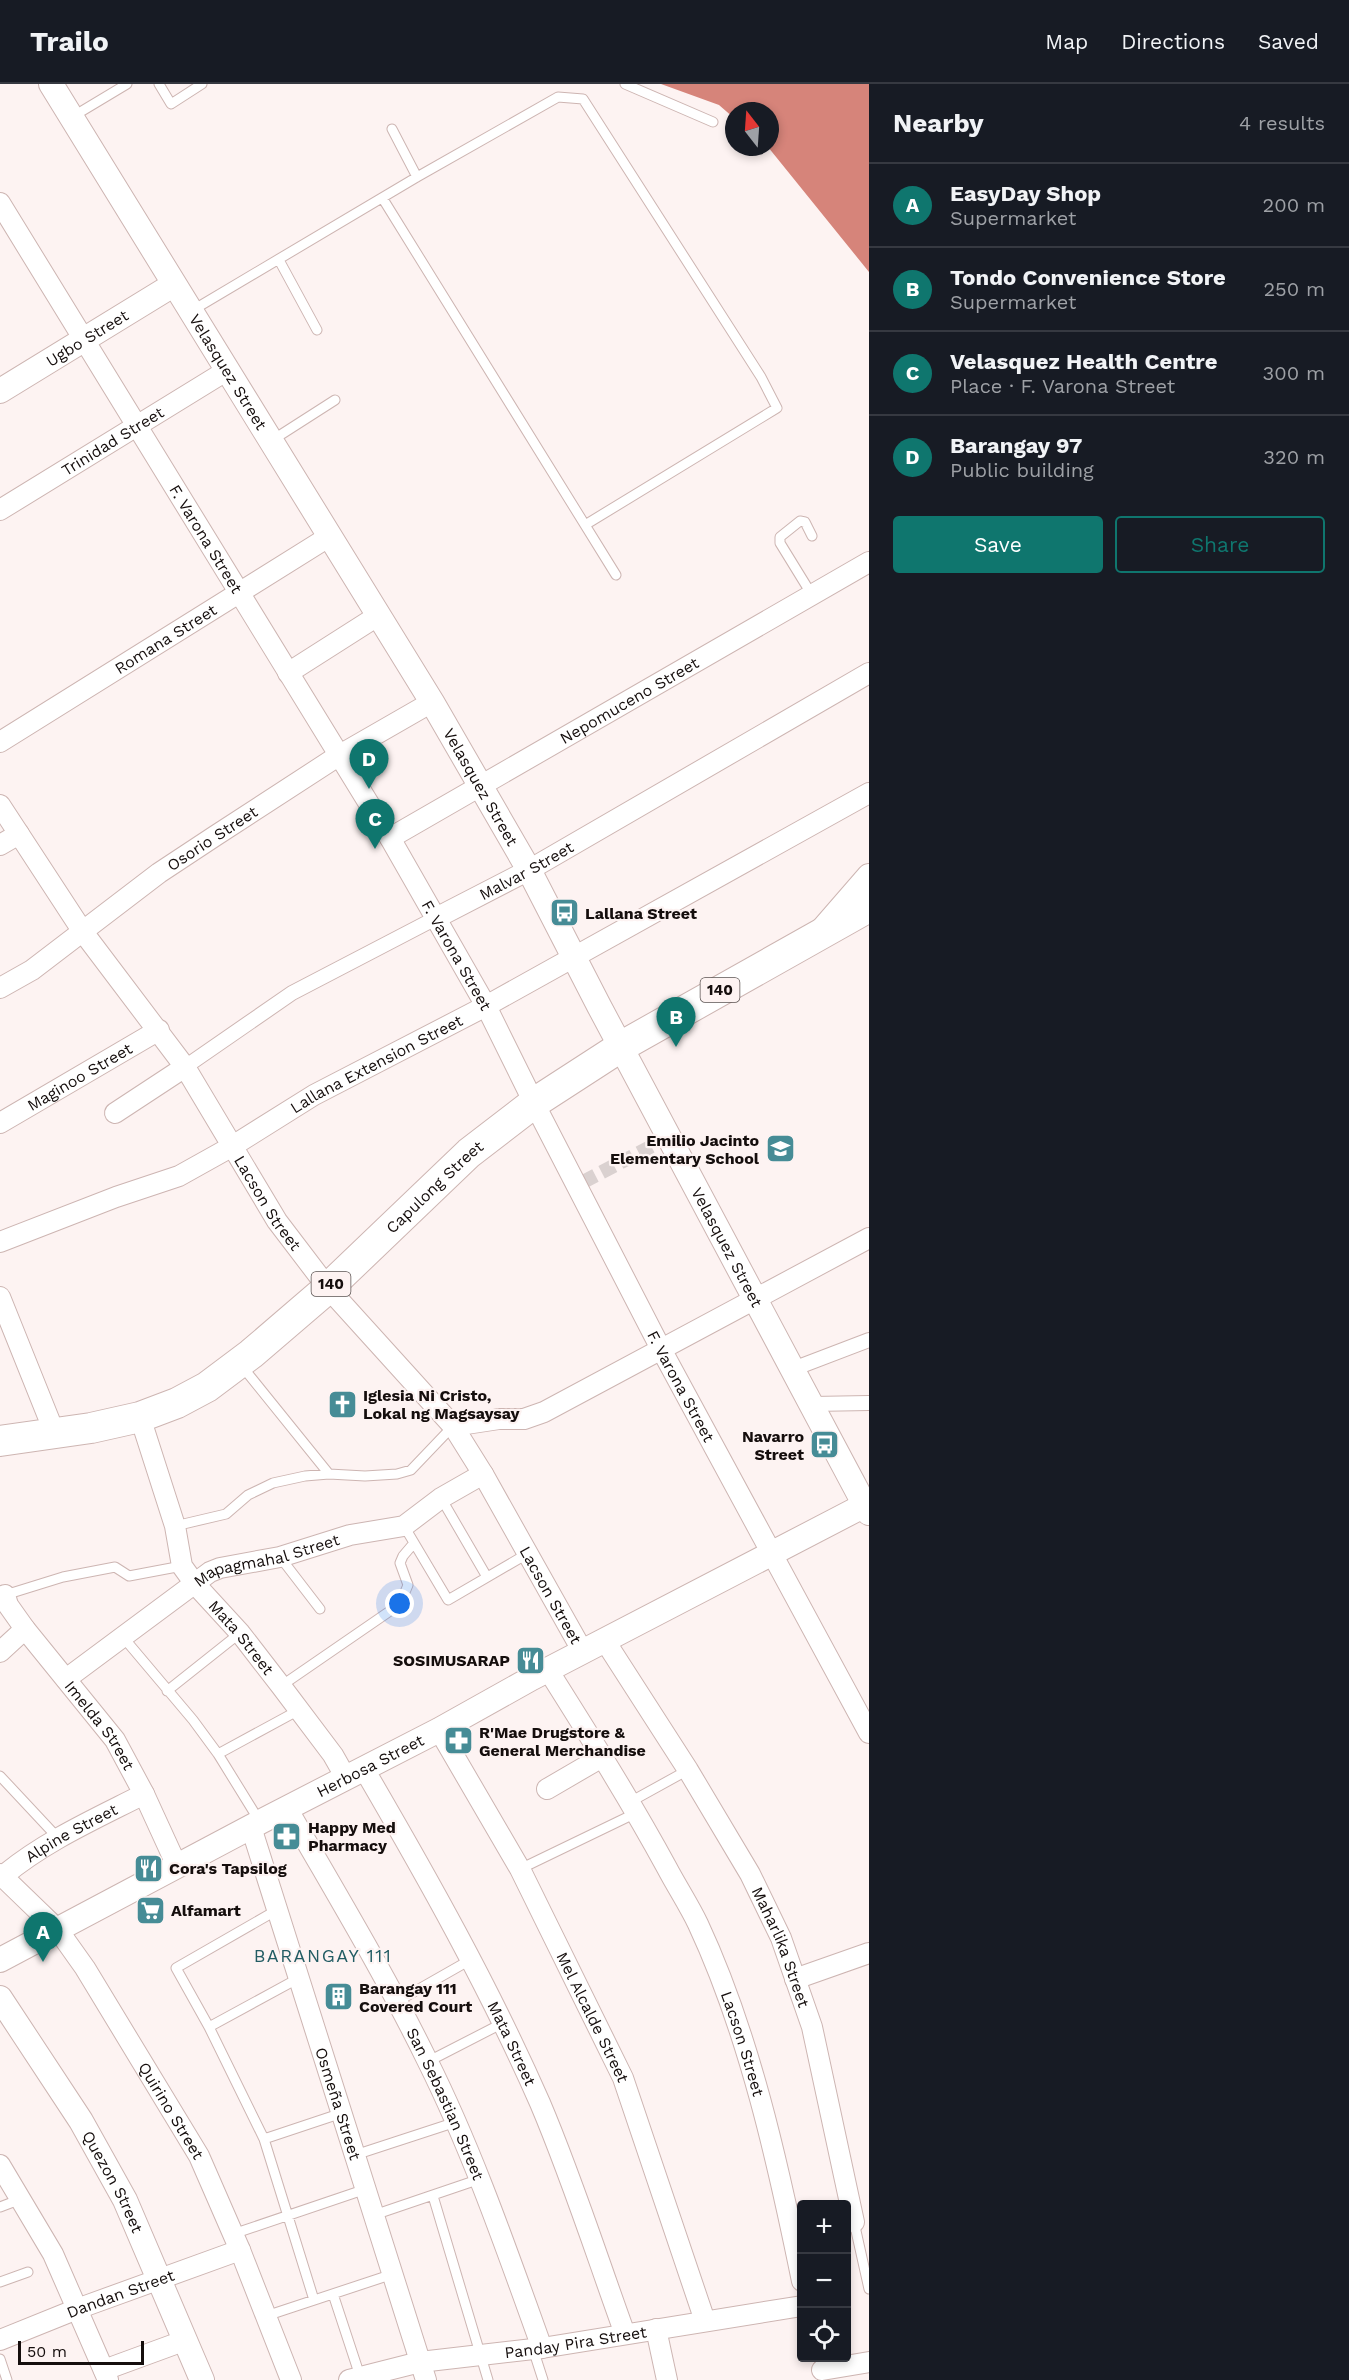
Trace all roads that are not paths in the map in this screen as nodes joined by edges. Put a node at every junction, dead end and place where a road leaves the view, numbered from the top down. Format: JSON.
{"nodes":[{"id":1,"x":51,"y":84,"type":"edge"},
{"id":2,"x":127,"y":84,"type":"edge"},
{"id":3,"x":159,"y":84,"type":"edge"},
{"id":4,"x":202,"y":84,"type":"edge"},
{"id":5,"x":625,"y":84,"type":"edge"},
{"id":6,"x":70,"y":118,"type":"junction"},
{"id":7,"x":713,"y":122,"type":"dead end"},
{"id":8,"x":392,"y":129,"type":"dead end"},
{"id":9,"x":417,"y":177,"type":"junction"},
{"id":10,"x":383,"y":199,"type":"junction"},
{"id":11,"x":0,"y":203,"type":"edge"},
{"id":12,"x":279,"y":260,"type":"junction"},
{"id":13,"x":173,"y":285,"type":"junction"},
{"id":14,"x":190,"y":312,"type":"junction"},
{"id":15,"x":317,"y":330,"type":"dead end"},
{"id":16,"x":83,"y":340,"type":"junction"},
{"id":17,"x":226,"y":371,"type":"junction"},
{"id":18,"x":0,"y":391,"type":"edge"},
{"id":19,"x":335,"y":400,"type":"dead end"},
{"id":20,"x":137,"y":425,"type":"junction"},
{"id":21,"x":271,"y":441,"type":"junction"},
{"id":22,"x":0,"y":510,"type":"edge"},
{"id":23,"x":585,"y":525,"type":"junction"},
{"id":24,"x":330,"y":536,"type":"junction"},
{"id":25,"x":812,"y":536,"type":"dead end"},
{"id":26,"x":869,"y":562,"type":"edge"},
{"id":27,"x":616,"y":575,"type":"dead end"},
{"id":28,"x":240,"y":592,"type":"junction"},
{"id":29,"x":812,"y":595,"type":"junction"},
{"id":30,"x":379,"y":615,"type":"junction"},
{"id":31,"x":288,"y":673,"type":"junction"},
{"id":32,"x":869,"y":674,"type":"edge"},
{"id":33,"x":432,"y":702,"type":"junction"},
{"id":34,"x":0,"y":742,"type":"edge"},
{"id":35,"x":338,"y":756,"type":"junction"},
{"id":36,"x":481,"y":786,"type":"junction"},
{"id":37,"x":869,"y":793,"type":"edge"},
{"id":38,"x":0,"y":805,"type":"edge"},
{"id":39,"x":19,"y":834,"type":"junction"},
{"id":40,"x":390,"y":838,"type":"junction"},
{"id":41,"x":0,"y":845,"type":"edge"},
{"id":42,"x":529,"y":870,"type":"junction"},
{"id":43,"x":869,"y":876,"type":"edge"},
{"id":44,"x":869,"y":907,"type":"edge"},
{"id":45,"x":435,"y":918,"type":"junction"},
{"id":46,"x":83,"y":932,"type":"junction"},
{"id":47,"x":818,"y":934,"type":"junction"},
{"id":48,"x":574,"y":955,"type":"junction"},
{"id":49,"x":0,"y":988,"type":"edge"},
{"id":50,"x":486,"y":1006,"type":"junction"},
{"id":51,"x":159,"y":1030,"type":"junction"},
{"id":52,"x":621,"y":1046,"type":"junction"},
{"id":53,"x":185,"y":1067,"type":"junction"},
{"id":54,"x":534,"y":1103,"type":"junction"},
{"id":55,"x":115,"y":1113,"type":"dead end"},
{"id":56,"x":0,"y":1123,"type":"edge"},
{"id":57,"x":231,"y":1147,"type":"junction"},
{"id":58,"x":869,"y":1238,"type":"edge"},
{"id":59,"x":0,"y":1242,"type":"edge"},
{"id":60,"x":328,"y":1288,"type":"junction"},
{"id":61,"x":0,"y":1297,"type":"edge"},
{"id":62,"x":756,"y":1298,"type":"junction"},
{"id":63,"x":869,"y":1340,"type":"edge"},
{"id":64,"x":661,"y":1349,"type":"junction"},
{"id":65,"x":239,"y":1364,"type":"junction"},
{"id":66,"x":794,"y":1369,"type":"junction"},
{"id":67,"x":869,"y":1403,"type":"edge"},
{"id":68,"x":812,"y":1404,"type":"junction"},
{"id":69,"x":140,"y":1417,"type":"junction"},
{"id":70,"x":453,"y":1426,"type":"junction"},
{"id":71,"x":55,"y":1434,"type":"junction"},
{"id":72,"x":0,"y":1441,"type":"edge"},
{"id":73,"x":329,"y":1474,"type":"junction"},
{"id":74,"x":483,"y":1474,"type":"junction"},
{"id":75,"x":441,"y":1498,"type":"junction"},
{"id":76,"x":868,"y":1507,"type":"edge"},
{"id":77,"x":176,"y":1526,"type":"junction"},
{"id":78,"x":404,"y":1526,"type":"junction"},
{"id":79,"x":414,"y":1543,"type":"junction"},
{"id":80,"x":526,"y":1554,"type":"junction"},
{"id":81,"x":771,"y":1554,"type":"junction"},
{"id":82,"x":280,"y":1557,"type":"junction"},
{"id":83,"x":182,"y":1566,"type":"junction"},
{"id":84,"x":487,"y":1577,"type":"junction"},
{"id":85,"x":195,"y":1584,"type":"junction"},
{"id":86,"x":5,"y":1595,"type":"joint"},
{"id":87,"x":320,"y":1609,"type":"dead end"},
{"id":88,"x":25,"y":1629,"type":"junction"},
{"id":89,"x":240,"y":1634,"type":"junction"},
{"id":90,"x":123,"y":1637,"type":"junction"},
{"id":91,"x":605,"y":1641,"type":"junction"},
{"id":92,"x":0,"y":1652,"type":"edge"},
{"id":93,"x":583,"y":1652,"type":"junction"},
{"id":94,"x":548,"y":1670,"type":"junction"},
{"id":95,"x":66,"y":1679,"type":"junction"},
{"id":96,"x":281,"y":1686,"type":"junction"},
{"id":97,"x":167,"y":1691,"type":"junction"},
{"id":98,"x":298,"y":1710,"type":"junction"},
{"id":99,"x":867,"y":1724,"type":"edge"},
{"id":100,"x":438,"y":1730,"type":"junction"},
{"id":101,"x":218,"y":1754,"type":"junction"},
{"id":102,"x":602,"y":1757,"type":"junction"},
{"id":103,"x":688,"y":1770,"type":"junction"},
{"id":104,"x":355,"y":1773,"type":"junction"},
{"id":105,"x":0,"y":1776,"type":"edge"},
{"id":106,"x":547,"y":1790,"type":"dead end"},
{"id":107,"x":144,"y":1794,"type":"junction"},
{"id":108,"x":633,"y":1807,"type":"junction"},
{"id":109,"x":287,"y":1808,"type":"junction"},
{"id":110,"x":255,"y":1824,"type":"junction"},
{"id":111,"x":58,"y":1838,"type":"junction"},
{"id":112,"x":177,"y":1866,"type":"junction"},
{"id":113,"x":520,"y":1869,"type":"junction"},
{"id":114,"x":1,"y":1875,"type":"edge"},
{"id":115,"x":277,"y":1910,"type":"junction"},
{"id":116,"x":58,"y":1930,"type":"junction"},
{"id":117,"x":869,"y":1953,"type":"edge"},
{"id":118,"x":0,"y":1960,"type":"edge"},
{"id":119,"x":470,"y":1960,"type":"junction"},
{"id":120,"x":299,"y":1978,"type":"junction"},
{"id":121,"x":795,"y":1979,"type":"junction"},
{"id":122,"x":0,"y":1998,"type":"edge"},
{"id":123,"x":398,"y":2001,"type":"junction"},
{"id":124,"x":503,"y":2023,"type":"junction"},
{"id":125,"x":209,"y":2027,"type":"junction"},
{"id":126,"x":429,"y":2061,"type":"junction"},
{"id":127,"x":342,"y":2113,"type":"junction"},
{"id":128,"x":456,"y":2122,"type":"junction"},
{"id":129,"x":264,"y":2139,"type":"junction"},
{"id":130,"x":355,"y":2156,"type":"junction"},
{"id":131,"x":0,"y":2165,"type":"edge"},
{"id":132,"x":480,"y":2179,"type":"junction"},
{"id":133,"x":366,"y":2188,"type":"junction"},
{"id":134,"x":433,"y":2196,"type":"junction"},
{"id":135,"x":21,"y":2199,"type":"junction"},
{"id":136,"x":0,"y":2207,"type":"edge"},
{"id":137,"x":289,"y":2215,"type":"junction"},
{"id":138,"x":374,"y":2216,"type":"junction"},
{"id":139,"x":854,"y":2222,"type":"edge"},
{"id":140,"x":797,"y":2235,"type":"edge"},
{"id":141,"x":236,"y":2242,"type":"junction"},
{"id":142,"x":28,"y":2272,"type":"dead end"},
{"id":143,"x":393,"y":2274,"type":"junction"},
{"id":144,"x":159,"y":2279,"type":"junction"},
{"id":145,"x":0,"y":2282,"type":"edge"},
{"id":146,"x":869,"y":2289,"type":"edge"},
{"id":147,"x":333,"y":2294,"type":"junction"},
{"id":148,"x":314,"y":2300,"type":"junction"},
{"id":149,"x":797,"y":2307,"type":"edge"},
{"id":150,"x":77,"y":2309,"type":"junction"},
{"id":151,"x":266,"y":2316,"type":"junction"},
{"id":152,"x":705,"y":2321,"type":"junction"},
{"id":153,"x":656,"y":2329,"type":"junction"},
{"id":154,"x":625,"y":2334,"type":"junction"},
{"id":155,"x":0,"y":2340,"type":"edge"},
{"id":156,"x":186,"y":2340,"type":"junction"},
{"id":157,"x":538,"y":2348,"type":"junction"},
{"id":158,"x":482,"y":2356,"type":"junction"},
{"id":159,"x":0,"y":2359,"type":"edge"},
{"id":160,"x":869,"y":2362,"type":"edge"},
{"id":161,"x":822,"y":2369,"type":"edge"},
{"id":162,"x":423,"y":2371,"type":"edge"},
{"id":163,"x":106,"y":2375,"type":"edge"},
{"id":164,"x":355,"y":2378,"type":"edge"},
{"id":165,"x":7,"y":2380,"type":"edge"},
{"id":166,"x":202,"y":2380,"type":"edge"},
{"id":167,"x":291,"y":2380,"type":"edge"},
{"id":168,"x":488,"y":2380,"type":"edge"},
{"id":169,"x":543,"y":2380,"type":"edge"},
{"id":170,"x":667,"y":2380,"type":"edge"}],
"edges":[{"from":1,"to":6,"type":"street","name":"Velasquez Street"},
{"from":2,"to":6,"type":"lane"},
{"from":3,"to":4,"type":"lane"},
{"from":5,"to":7,"type":"lane"},
{"from":6,"to":13,"type":"street","name":"Velasquez Street"},
{"from":8,"to":9,"type":"lane"},
{"from":9,"to":10,"type":"lane"},
{"from":9,"to":23,"type":"lane"},
{"from":10,"to":12,"type":"lane"},
{"from":10,"to":23,"type":"lane"},
{"from":11,"to":16,"type":"street","name":"F. Varona Street"},
{"from":12,"to":14,"type":"lane"},
{"from":12,"to":15,"type":"lane"},
{"from":13,"to":14,"type":"street","name":"Velasquez Street"},
{"from":13,"to":16,"type":"street","name":"Ugbo Street"},
{"from":14,"to":17,"type":"street","name":"Velasquez Street"},
{"from":16,"to":18,"type":"street","name":"Ugbo Street"},
{"from":16,"to":20,"type":"street","name":"F. Varona Street"},
{"from":17,"to":20,"type":"street","name":"Trinidad Street"},
{"from":17,"to":21,"type":"street","name":"Velasquez Street"},
{"from":19,"to":21,"type":"lane"},
{"from":20,"to":22,"type":"street","name":"Trinidad Street"},
{"from":20,"to":28,"type":"street","name":"F. Varona Street"},
{"from":21,"to":24,"type":"street","name":"Velasquez Street"},
{"from":23,"to":27,"type":"lane"},
{"from":24,"to":28,"type":"street","name":"Romana Street"},
{"from":24,"to":30,"type":"street","name":"Velasquez Street"},
{"from":25,"to":29,"type":"lane"},
{"from":26,"to":29,"type":"street","name":"Nepomuceno Street"},
{"from":28,"to":31,"type":"street","name":"F. Varona Street"},
{"from":28,"to":34,"type":"street","name":"Romana Street"},
{"from":29,"to":36,"type":"street","name":"Nepomuceno Street"},
{"from":30,"to":31,"type":"street"},
{"from":30,"to":33,"type":"street","name":"Velasquez Street"},
{"from":31,"to":35,"type":"street","name":"F. Varona Street"},
{"from":32,"to":42,"type":"street","name":"Malvar Street"},
{"from":33,"to":35,"type":"street","name":"Osorio Street"},
{"from":33,"to":36,"type":"street","name":"Velasquez Street"},
{"from":35,"to":40,"type":"street","name":"F. Varona Street"},
{"from":35,"to":46,"type":"street","name":"Osorio Street"},
{"from":36,"to":40,"type":"street","name":"Nepomuceno Street"},
{"from":36,"to":42,"type":"street","name":"Velasquez Street"},
{"from":37,"to":48,"type":"street","name":"Lallana Extension Street"},
{"from":38,"to":39,"type":"street","name":"Lacson Street"},
{"from":39,"to":41,"type":"street"},
{"from":39,"to":46,"type":"street","name":"Lacson Street"},
{"from":40,"to":45,"type":"street","name":"F. Varona Street"},
{"from":42,"to":45,"type":"street","name":"Malvar Street"},
{"from":42,"to":48,"type":"street","name":"Velasquez Street"},
{"from":43,"to":47,"type":"street"},
{"from":44,"to":47,"type":"main road","name":"Capulong Street","number":"140"},
{"from":45,"to":50,"type":"street","name":"F. Varona Street"},
{"from":45,"to":53,"type":"street","name":"Malvar Street"},
{"from":46,"to":49,"type":"street","name":"Osorio Street"},
{"from":46,"to":51,"type":"street","name":"Lacson Street"},
{"from":47,"to":52,"type":"main road","name":"Capulong Street","number":"140"},
{"from":48,"to":50,"type":"street","name":"Lallana Extension Street"},
{"from":48,"to":52,"type":"street","name":"Velasquez Street"},
{"from":50,"to":54,"type":"street","name":"F. Varona Street"},
{"from":50,"to":57,"type":"street","name":"Lallana Extension Street"},
{"from":51,"to":53,"type":"street","name":"Lacson Street"},
{"from":51,"to":56,"type":"street","name":"Maginoo Street"},
{"from":52,"to":54,"type":"main road","name":"Capulong Street","number":"140"},
{"from":52,"to":62,"type":"street","name":"Velasquez Street"},
{"from":53,"to":55,"type":"street"},
{"from":53,"to":57,"type":"street","name":"Lacson Street"},
{"from":54,"to":60,"type":"main road","name":"Capulong Street","number":"140"},
{"from":54,"to":64,"type":"street","name":"F. Varona Street"},
{"from":57,"to":59,"type":"street","name":"Lallana Extension Street"},
{"from":57,"to":60,"type":"street","name":"Lacson Street"},
{"from":58,"to":62,"type":"street"},
{"from":60,"to":65,"type":"main road","name":"Capulong Street","number":"140"},
{"from":60,"to":70,"type":"street","name":"Lacson Street"},
{"from":61,"to":71,"type":"street"},
{"from":62,"to":64,"type":"street"},
{"from":62,"to":66,"type":"street","name":"Velasquez Street"},
{"from":63,"to":66,"type":"street"},
{"from":64,"to":70,"type":"street"},
{"from":64,"to":81,"type":"street","name":"F. Varona Street"},
{"from":65,"to":69,"type":"main road","name":"Capulong Street","number":"140"},
{"from":65,"to":73,"type":"lane"},
{"from":66,"to":68,"type":"street","name":"Velasquez Street"},
{"from":67,"to":68,"type":"street"},
{"from":68,"to":76,"type":"street","name":"Velasquez Street"},
{"from":69,"to":71,"type":"main road","name":"Capulong Street","number":"140"},
{"from":69,"to":77,"type":"street","name":"Mata Street"},
{"from":70,"to":73,"type":"lane"},
{"from":70,"to":74,"type":"street","name":"Lacson Street"},
{"from":71,"to":72,"type":"main road","name":"Capulong Street","number":"140"},
{"from":73,"to":77,"type":"lane"},
{"from":74,"to":75,"type":"street","name":"Mapagmahal Street"},
{"from":74,"to":80,"type":"street","name":"Lacson Street"},
{"from":75,"to":78,"type":"street","name":"Mapagmahal Street"},
{"from":75,"to":84,"type":"lane"},
{"from":76,"to":81,"type":"street","name":"Herbosa Street"},
{"from":77,"to":83,"type":"street","name":"Mata Street"},
{"from":78,"to":79,"type":"lane"},
{"from":78,"to":82,"type":"street","name":"Mapagmahal Street"},
{"from":79,"to":84,"type":"lane"},
{"from":79,"to":96,"type":"lane"},
{"from":80,"to":84,"type":"lane"},
{"from":80,"to":93,"type":"street","name":"Lacson Street"},
{"from":81,"to":91,"type":"street","name":"Herbosa Street"},
{"from":81,"to":99,"type":"street","name":"F. Varona Street"},
{"from":82,"to":85,"type":"street","name":"Mapagmahal Street"},
{"from":82,"to":87,"type":"lane"},
{"from":83,"to":85,"type":"street","name":"Mata Street"},
{"from":83,"to":86,"type":"lane"},
{"from":85,"to":89,"type":"street","name":"Mata Street"},
{"from":85,"to":90,"type":"street","name":"Mapagmahal Street"},
{"from":86,"to":88,"type":"street","name":"Imelda Street"},
{"from":88,"to":92,"type":"street"},
{"from":88,"to":95,"type":"street","name":"Imelda Street"},
{"from":89,"to":96,"type":"street","name":"Mata Street"},
{"from":89,"to":97,"type":"lane"},
{"from":90,"to":95,"type":"street","name":"Mapagmahal Street"},
{"from":90,"to":97,"type":"lane"},
{"from":91,"to":93,"type":"street","name":"Herbosa Street"},
{"from":91,"to":103,"type":"street","name":"Maharlika Street"},
{"from":93,"to":94,"type":"street","name":"Herbosa Street"},
{"from":94,"to":100,"type":"street","name":"Herbosa Street"},
{"from":94,"to":102,"type":"street","name":"Lacson Street"},
{"from":95,"to":107,"type":"street","name":"Imelda Street"},
{"from":96,"to":98,"type":"street","name":"Mata Street"},
{"from":97,"to":101,"type":"lane"},
{"from":98,"to":101,"type":"lane"},
{"from":98,"to":104,"type":"street","name":"Mata Street"},
{"from":100,"to":104,"type":"street","name":"Herbosa Street"},
{"from":100,"to":113,"type":"street","name":"Mel Alcalde Street"},
{"from":101,"to":110,"type":"lane"},
{"from":102,"to":106,"type":"street"},
{"from":102,"to":108,"type":"street","name":"Lacson Street"},
{"from":103,"to":108,"type":"lane"},
{"from":103,"to":121,"type":"street","name":"Maharlika Street"},
{"from":104,"to":109,"type":"street","name":"Herbosa Street"},
{"from":104,"to":119,"type":"street","name":"Mata Street"},
{"from":105,"to":111,"type":"lane"},
{"from":107,"to":111,"type":"street","name":"Alpine Street"},
{"from":107,"to":112,"type":"street","name":"Imelda Street"},
{"from":108,"to":113,"type":"lane"},
{"from":108,"to":140,"type":"street","name":"Lacson Street"},
{"from":109,"to":110,"type":"street","name":"Herbosa Street"},
{"from":109,"to":123,"type":"street","name":"San Sebastian Street"},
{"from":110,"to":112,"type":"street","name":"Herbosa Street"},
{"from":110,"to":115,"type":"street","name":"Osmeña Street"},
{"from":111,"to":114,"type":"street","name":"Alpine Street"},
{"from":112,"to":116,"type":"street","name":"Herbosa Street"},
{"from":113,"to":152,"type":"street","name":"Mel Alcalde Street"},
{"from":114,"to":116,"type":"street","name":"Quirino Street"},
{"from":115,"to":120,"type":"street","name":"Osmeña Street"},
{"from":115,"to":125,"type":"lane"},
{"from":116,"to":118,"type":"street","name":"Herbosa Street"},
{"from":116,"to":141,"type":"street","name":"Quirino Street"},
{"from":117,"to":121,"type":"street"},
{"from":119,"to":123,"type":"lane"},
{"from":119,"to":124,"type":"street","name":"Mata Street"},
{"from":120,"to":125,"type":"lane"},
{"from":120,"to":127,"type":"street","name":"Osmeña Street"},
{"from":121,"to":139,"type":"street","name":"Maharlika Street"},
{"from":122,"to":144,"type":"street","name":"Quezon Street"},
{"from":123,"to":126,"type":"street","name":"San Sebastian Street"},
{"from":124,"to":126,"type":"lane"},
{"from":124,"to":154,"type":"street","name":"Mata Street"},
{"from":125,"to":129,"type":"lane"},
{"from":126,"to":128,"type":"street","name":"San Sebastian Street"},
{"from":127,"to":129,"type":"lane"},
{"from":127,"to":130,"type":"street","name":"Osmeña Street"},
{"from":128,"to":130,"type":"lane"},
{"from":128,"to":132,"type":"street","name":"San Sebastian Street"},
{"from":129,"to":137,"type":"lane"},
{"from":130,"to":133,"type":"street","name":"Osmeña Street"},
{"from":131,"to":135,"type":"street"},
{"from":132,"to":134,"type":"lane"},
{"from":132,"to":157,"type":"street","name":"San Sebastian Street"},
{"from":133,"to":137,"type":"lane","name":"Dandan Street"},
{"from":133,"to":138,"type":"street","name":"Osmeña Street"},
{"from":134,"to":138,"type":"lane"},
{"from":134,"to":158,"type":"lane"},
{"from":135,"to":136,"type":"lane"},
{"from":135,"to":150,"type":"street"},
{"from":137,"to":141,"type":"lane","name":"Dandan Street"},
{"from":137,"to":148,"type":"lane"},
{"from":138,"to":143,"type":"street","name":"Osmeña Street"},
{"from":139,"to":146,"type":"lane","name":"Maharlika Street"},
{"from":141,"to":144,"type":"street","name":"Dandan Street"},
{"from":141,"to":151,"type":"street","name":"Quirino Street"},
{"from":142,"to":145,"type":"lane"},
{"from":143,"to":147,"type":"lane"},
{"from":143,"to":162,"type":"street","name":"Osmeña Street"},
{"from":144,"to":150,"type":"street","name":"Dandan Street"},
{"from":144,"to":156,"type":"street","name":"Quezon Street"},
{"from":147,"to":148,"type":"lane"},
{"from":147,"to":164,"type":"lane"},
{"from":148,"to":151,"type":"lane"},
{"from":149,"to":152,"type":"street","name":"Panday Pira Street"},
{"from":150,"to":155,"type":"street","name":"Dandan Street"},
{"from":150,"to":163,"type":"street"},
{"from":151,"to":167,"type":"street","name":"Quirino Street"},
{"from":152,"to":153,"type":"street","name":"Panday Pira Street"},
{"from":153,"to":154,"type":"street","name":"Panday Pira Street"},
{"from":153,"to":170,"type":"street"},
{"from":154,"to":157,"type":"street","name":"Panday Pira Street"},
{"from":156,"to":163,"type":"street"},
{"from":156,"to":166,"type":"street","name":"Quezon Street"},
{"from":157,"to":158,"type":"street","name":"Panday Pira Street"},
{"from":157,"to":169,"type":"lane"},
{"from":158,"to":162,"type":"street","name":"Panday Pira Street"},
{"from":158,"to":168,"type":"lane"},
{"from":159,"to":165,"type":"lane"},
{"from":160,"to":161,"type":"street"},
{"from":162,"to":164,"type":"street","name":"Panday Pira Street"}]}
